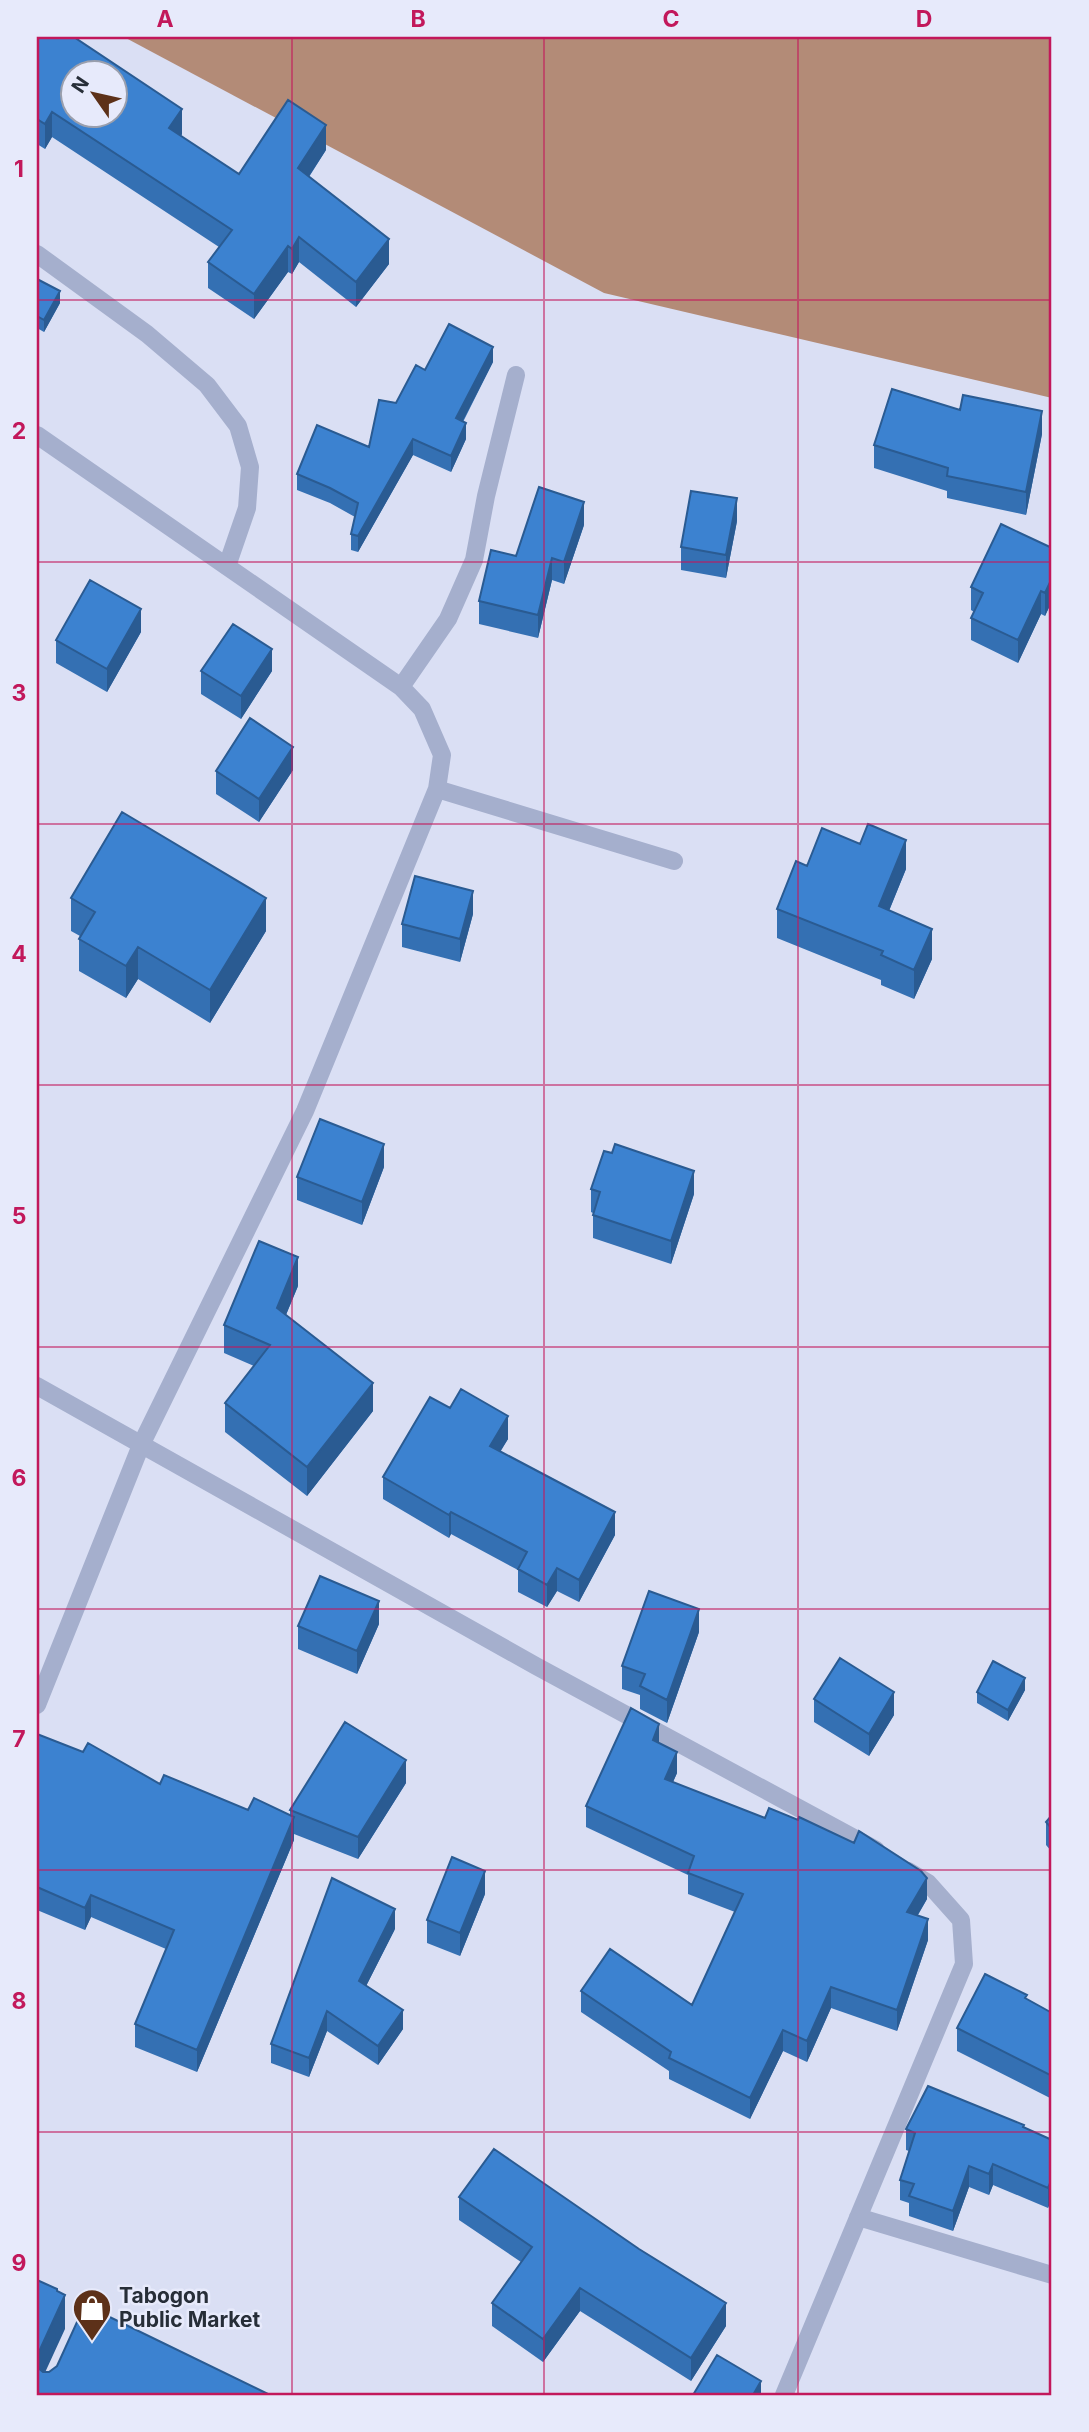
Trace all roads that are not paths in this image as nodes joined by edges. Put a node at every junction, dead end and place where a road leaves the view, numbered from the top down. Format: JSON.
{"nodes":[{"id":1,"x":37,"y":254,"type":"edge"},
{"id":2,"x":516,"y":375,"type":"dead end"},
{"id":3,"x":37,"y":435,"type":"edge"},
{"id":4,"x":227,"y":566,"type":"junction"},
{"id":5,"x":401,"y":687,"type":"junction"},
{"id":6,"x":437,"y":789,"type":"junction"},
{"id":7,"x":674,"y":861,"type":"dead end"},
{"id":8,"x":37,"y":1386,"type":"edge"},
{"id":9,"x":141,"y":1445,"type":"junction"},
{"id":10,"x":37,"y":1705,"type":"edge"},
{"id":11,"x":858,"y":2217,"type":"junction"},
{"id":12,"x":1052,"y":2275,"type":"edge"},
{"id":13,"x":784,"y":2395,"type":"edge"}],
"edges":[{"from":1,"to":4,"type":"street"},
{"from":2,"to":5,"type":"street"},
{"from":3,"to":4,"type":"street"},
{"from":4,"to":5,"type":"street"},
{"from":5,"to":6,"type":"street"},
{"from":6,"to":7,"type":"street"},
{"from":6,"to":9,"type":"street"},
{"from":8,"to":9,"type":"street"},
{"from":9,"to":10,"type":"street"},
{"from":9,"to":11,"type":"street"},
{"from":11,"to":12,"type":"street"},
{"from":11,"to":13,"type":"street"}]}
